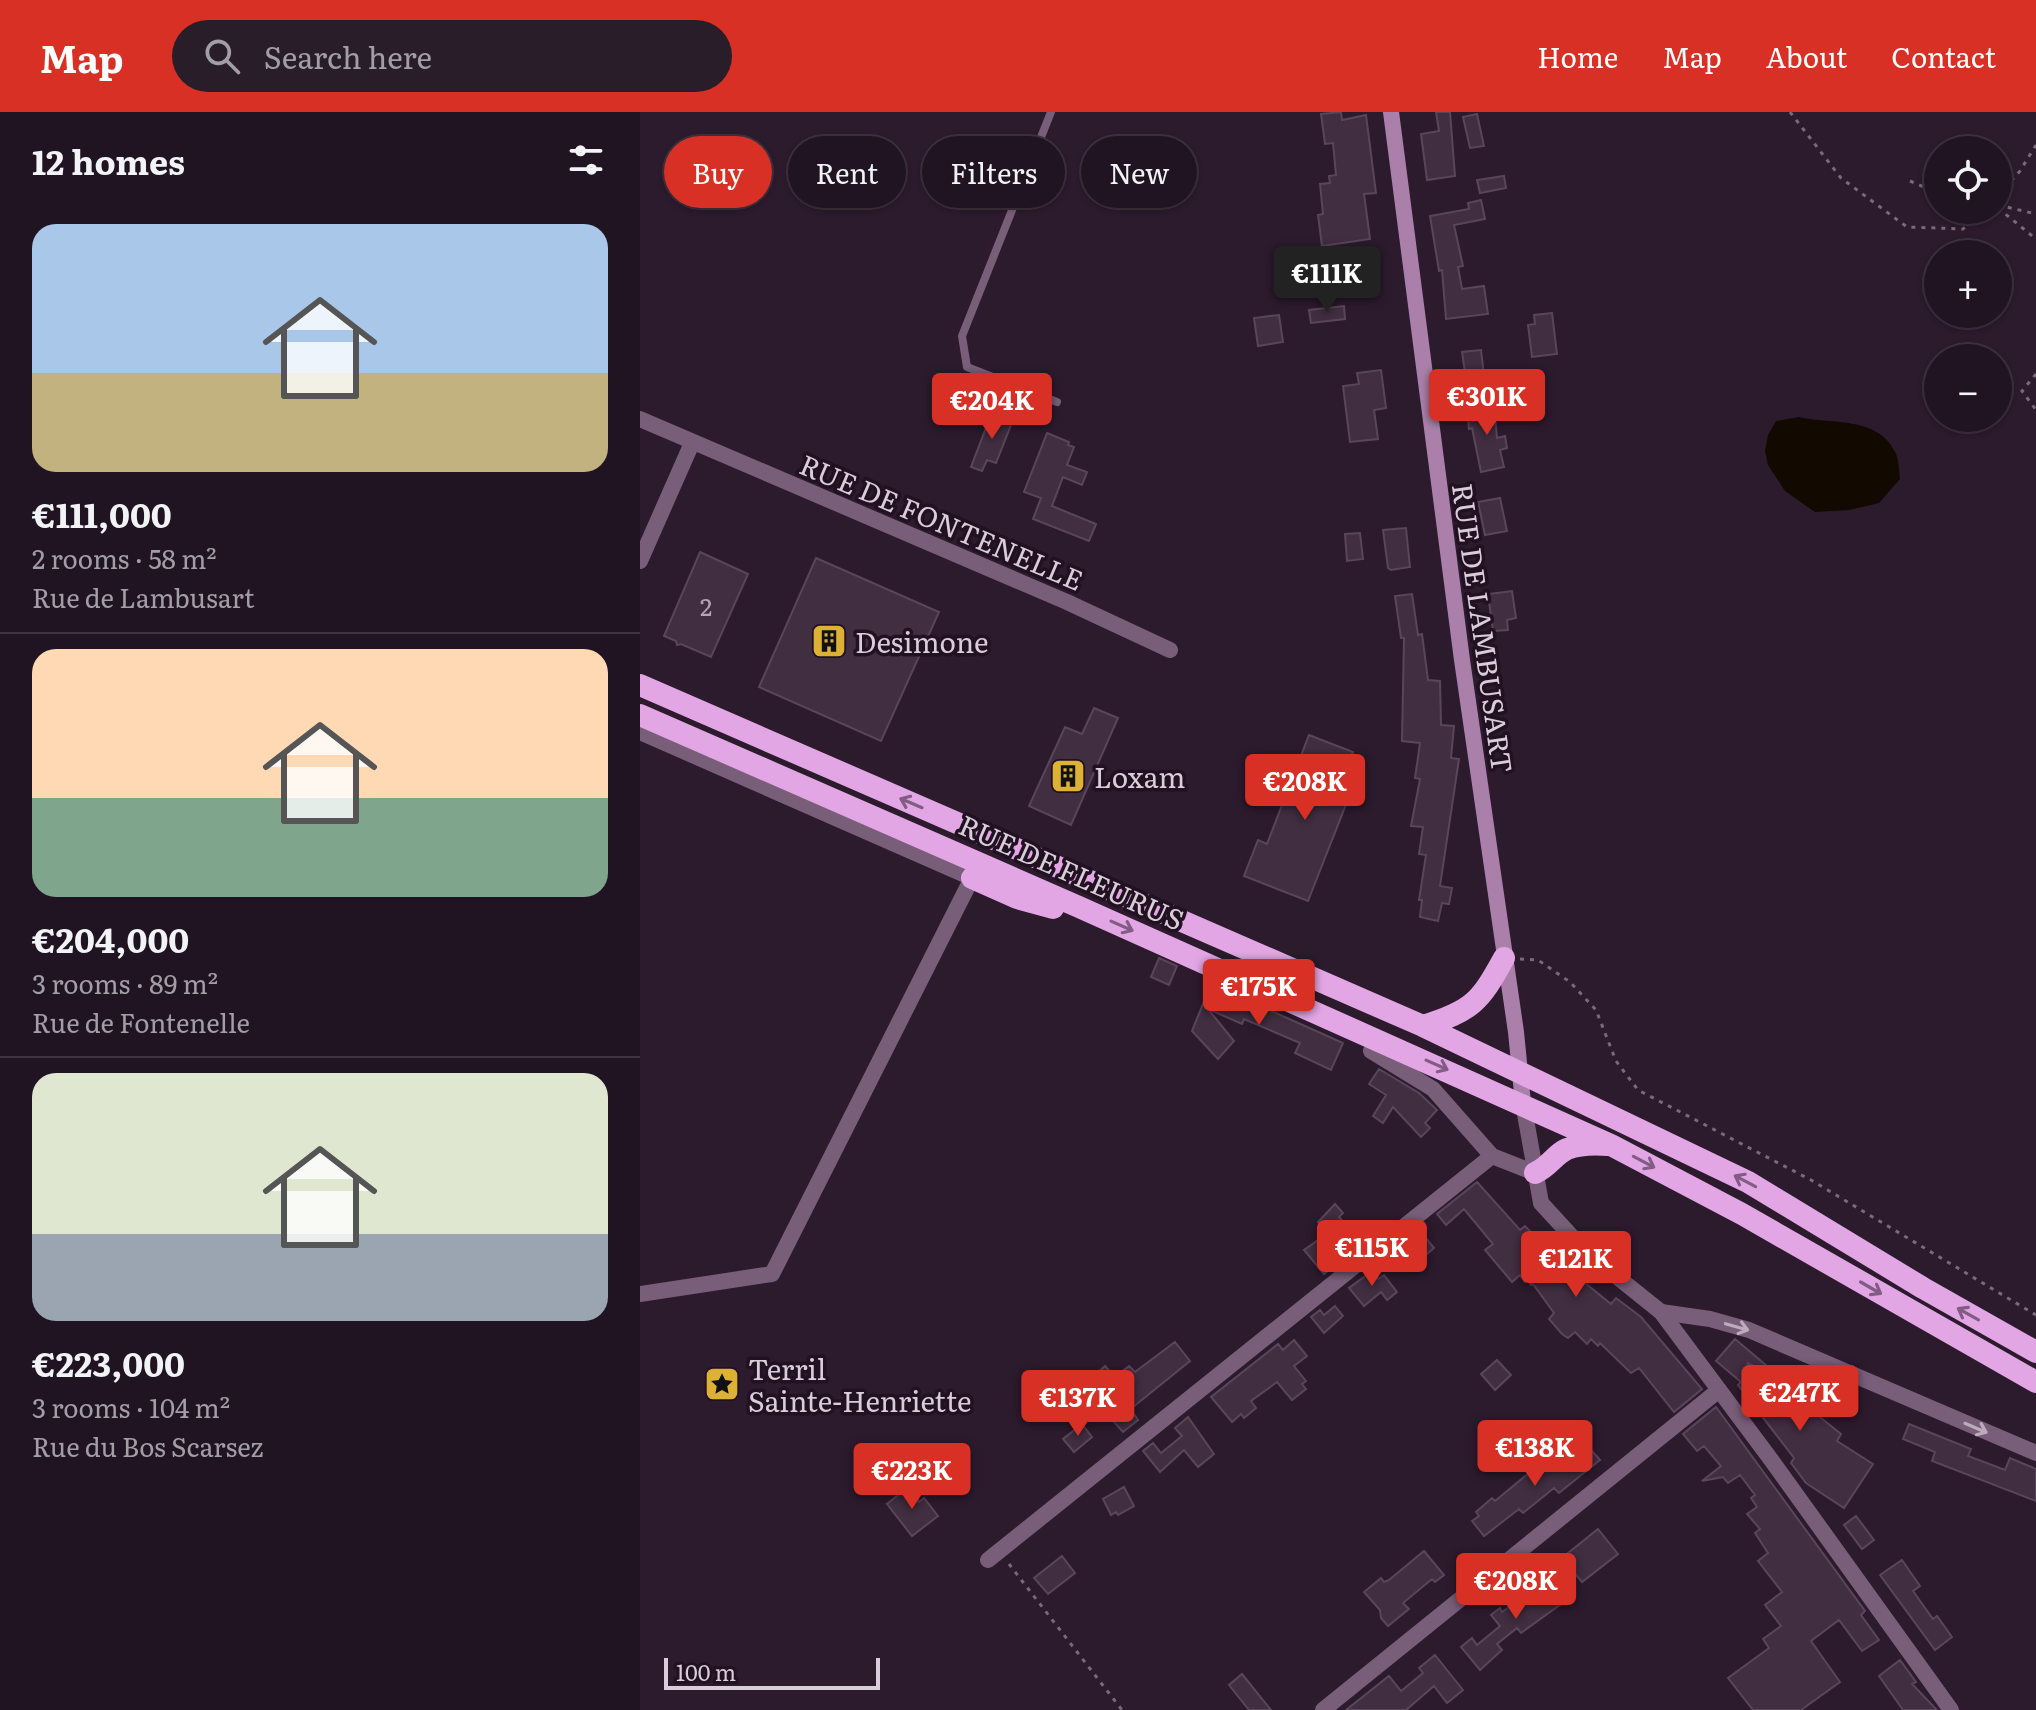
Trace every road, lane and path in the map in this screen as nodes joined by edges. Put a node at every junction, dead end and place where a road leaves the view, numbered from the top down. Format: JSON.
{"nodes":[{"id":1,"x":1051,"y":112,"type":"edge"},
{"id":2,"x":1391,"y":112,"type":"edge"},
{"id":3,"x":1790,"y":112,"type":"edge"},
{"id":4,"x":2036,"y":145,"type":"edge"},
{"id":5,"x":2012,"y":180,"type":"edge"},
{"id":6,"x":1910,"y":181,"type":"dead end"},
{"id":7,"x":1924,"y":187,"type":"edge"},
{"id":8,"x":2012,"y":209,"type":"edge"},
{"id":9,"x":2036,"y":214,"type":"edge"},
{"id":10,"x":2012,"y":218,"type":"edge"},
{"id":11,"x":1969,"y":224,"type":"edge"},
{"id":12,"x":2036,"y":239,"type":"edge"},
{"id":13,"x":2036,"y":374,"type":"edge"},
{"id":14,"x":1057,"y":402,"type":"dead end"},
{"id":15,"x":2036,"y":410,"type":"edge"},
{"id":16,"x":640,"y":419,"type":"edge"},
{"id":17,"x":692,"y":443,"type":"junction"},
{"id":18,"x":640,"y":561,"type":"edge"},
{"id":19,"x":1170,"y":650,"type":"dead end"},
{"id":20,"x":642,"y":685,"type":"edge"},
{"id":21,"x":640,"y":715,"type":"edge"},
{"id":22,"x":640,"y":732,"type":"edge"},
{"id":23,"x":972,"y":878,"type":"junction"},
{"id":24,"x":1079,"y":907,"type":"junction"},
{"id":25,"x":1504,"y":958,"type":"junction"},
{"id":26,"x":1423,"y":1026,"type":"junction"},
{"id":27,"x":1371,"y":1051,"type":"dead end"},
{"id":28,"x":1521,"y":1072,"type":"junction"},
{"id":29,"x":1523,"y":1103,"type":"junction"},
{"id":30,"x":1611,"y":1145,"type":"junction"},
{"id":31,"x":1492,"y":1156,"type":"junction"},
{"id":32,"x":1535,"y":1173,"type":"junction"},
{"id":33,"x":640,"y":1294,"type":"edge"},
{"id":34,"x":1661,"y":1312,"type":"junction"},
{"id":35,"x":2036,"y":1315,"type":"edge"},
{"id":36,"x":2036,"y":1352,"type":"edge"},
{"id":37,"x":2036,"y":1382,"type":"edge"},
{"id":38,"x":1719,"y":1390,"type":"junction"},
{"id":39,"x":2036,"y":1453,"type":"edge"},
{"id":40,"x":993,"y":1556,"type":"joint"},
{"id":41,"x":1122,"y":1710,"type":"edge"},
{"id":42,"x":1323,"y":1710,"type":"edge"},
{"id":43,"x":1951,"y":1710,"type":"edge"}],
"edges":[{"from":1,"to":14,"type":"lane"},
{"from":2,"to":25,"type":"main road","name":"RUE DE LAMBUSART"},
{"from":3,"to":11,"type":"path"},
{"from":4,"to":5,"type":"path"},
{"from":6,"to":7,"type":"path"},
{"from":8,"to":9,"type":"path"},
{"from":10,"to":12,"type":"path"},
{"from":13,"to":15,"type":"path"},
{"from":16,"to":17,"type":"street","name":"RUE DE FONTENELLE"},
{"from":17,"to":18,"type":"street"},
{"from":17,"to":19,"type":"street","name":"RUE DE FONTENELLE"},
{"from":26,"to":20,"type":"highway","name":"RUE DE FLEURUS","one_way":true},
{"from":21,"to":24,"type":"highway","name":"RUE DE FLEURUS"},
{"from":22,"to":23,"type":"street"},
{"from":23,"to":24,"type":"highway"},
{"from":23,"to":33,"type":"street"},
{"from":24,"to":29,"type":"highway","name":"RUE DE FLEURUS","one_way":true},
{"from":25,"to":26,"type":"highway"},
{"from":25,"to":28,"type":"main road","name":"RUE DE LAMBUSART"},
{"from":25,"to":35,"type":"path"},
{"from":26,"to":28,"type":"highway","name":"RUE DE FLEURUS"},
{"from":27,"to":31,"type":"street"},
{"from":28,"to":29,"type":"main road","name":"RUE DE LAMBUSART"},
{"from":36,"to":28,"type":"highway","name":"RUE DE FLEURUS","one_way":true},
{"from":29,"to":30,"type":"highway","name":"RUE DE FLEURUS"},
{"from":29,"to":32,"type":"street"},
{"from":30,"to":32,"type":"highway"},
{"from":30,"to":37,"type":"highway","name":"RUE DE FLEURUS","one_way":true},
{"from":31,"to":32,"type":"street"},
{"from":31,"to":40,"type":"street"},
{"from":32,"to":34,"type":"street"},
{"from":34,"to":38,"type":"street"},
{"from":34,"to":39,"type":"street","one_way":true},
{"from":38,"to":42,"type":"street"},
{"from":38,"to":43,"type":"street"},
{"from":40,"to":41,"type":"path"}]}
